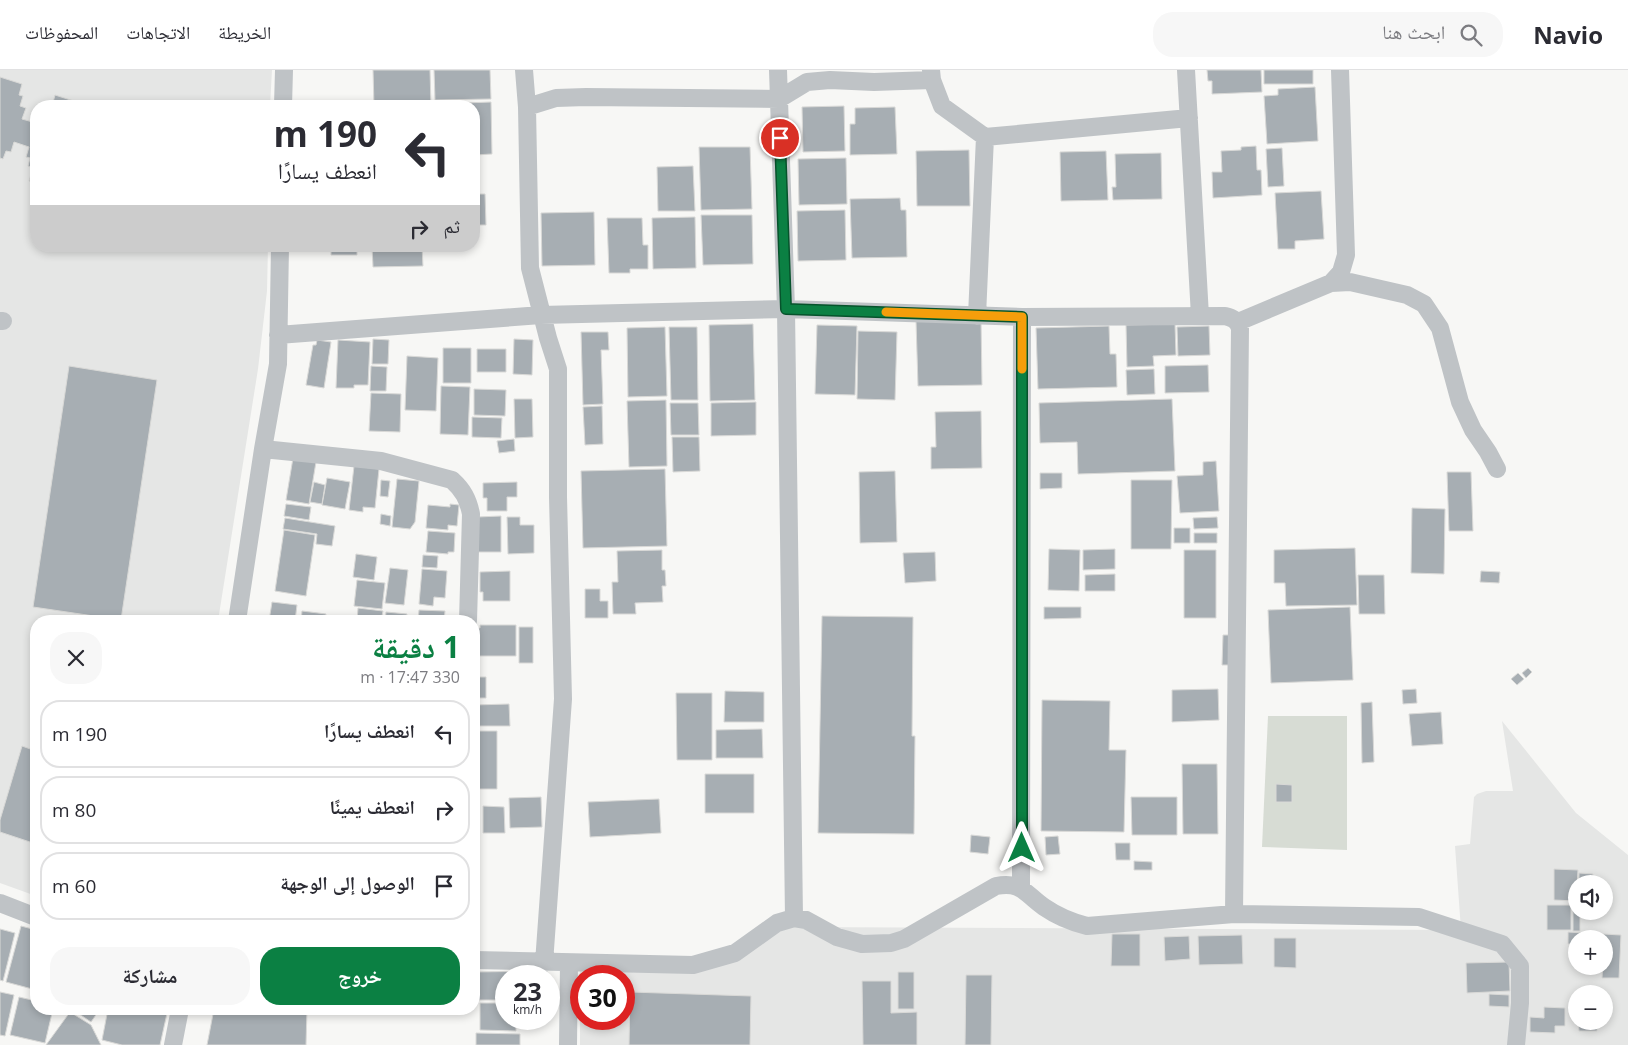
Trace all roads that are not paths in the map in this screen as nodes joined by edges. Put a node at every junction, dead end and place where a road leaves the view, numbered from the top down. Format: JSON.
{"nodes":[{"id":1,"x":284,"y":70,"type":"edge"},
{"id":2,"x":524,"y":70,"type":"edge"},
{"id":3,"x":778,"y":70,"type":"edge"},
{"id":4,"x":1186,"y":70,"type":"edge"},
{"id":5,"x":1340,"y":70,"type":"edge"},
{"id":6,"x":932,"y":75,"type":"edge"},
{"id":7,"x":779,"y":99,"type":"junction"},
{"id":8,"x":283,"y":100,"type":"edge"},
{"id":9,"x":527,"y":107,"type":"junction"},
{"id":10,"x":1189,"y":118,"type":"junction"},
{"id":11,"x":985,"y":138,"type":"junction"},
{"id":12,"x":280,"y":252,"type":"edge"},
{"id":13,"x":1331,"y":283,"type":"junction"},
{"id":14,"x":786,"y":309,"type":"junction"},
{"id":15,"x":541,"y":316,"type":"junction"},
{"id":16,"x":977,"y":316,"type":"junction"},
{"id":17,"x":1200,"y":316,"type":"junction"},
{"id":18,"x":1022,"y":317,"type":"junction"},
{"id":19,"x":1238,"y":322,"type":"junction"},
{"id":20,"x":278,"y":335,"type":"junction"},
{"id":21,"x":263,"y":448,"type":"junction"},
{"id":22,"x":1497,"y":469,"type":"dead end"},
{"id":23,"x":238,"y":615,"type":"edge"},
{"id":24,"x":468,"y":615,"type":"edge"},
{"id":25,"x":1022,"y":888,"type":"junction"},
{"id":26,"x":0,"y":903,"type":"edge"},
{"id":27,"x":1234,"y":914,"type":"junction"},
{"id":28,"x":30,"y":915,"type":"edge"},
{"id":29,"x":794,"y":918,"type":"junction"},
{"id":30,"x":480,"y":960,"type":"edge"},
{"id":31,"x":544,"y":962,"type":"junction"},
{"id":32,"x":569,"y":964,"type":"junction"},
{"id":33,"x":179,"y":1015,"type":"edge"},
{"id":34,"x":173,"y":1045,"type":"edge"},
{"id":35,"x":568,"y":1045,"type":"edge"},
{"id":36,"x":1516,"y":1045,"type":"edge"}],
"edges":[{"from":1,"to":8,"type":"street"},
{"from":2,"to":9,"type":"street"},
{"from":3,"to":7,"type":"street"},
{"from":4,"to":10,"type":"street"},
{"from":5,"to":13,"type":"street"},
{"from":6,"to":7,"type":"street"},
{"from":6,"to":11,"type":"street"},
{"from":7,"to":9,"type":"street"},
{"from":7,"to":14,"type":"street"},
{"from":9,"to":15,"type":"street"},
{"from":10,"to":11,"type":"street"},
{"from":10,"to":17,"type":"street"},
{"from":11,"to":16,"type":"street"},
{"from":12,"to":20,"type":"street"},
{"from":13,"to":19,"type":"street"},
{"from":13,"to":22,"type":"street"},
{"from":14,"to":15,"type":"street"},
{"from":14,"to":16,"type":"street"},
{"from":14,"to":29,"type":"street"},
{"from":15,"to":20,"type":"street"},
{"from":15,"to":31,"type":"street"},
{"from":16,"to":18,"type":"street"},
{"from":17,"to":18,"type":"street"},
{"from":17,"to":19,"type":"street"},
{"from":18,"to":25,"type":"street"},
{"from":19,"to":27,"type":"street"},
{"from":20,"to":21,"type":"street"},
{"from":21,"to":23,"type":"street"},
{"from":21,"to":24,"type":"street"},
{"from":25,"to":27,"type":"street"},
{"from":25,"to":29,"type":"street"},
{"from":26,"to":28,"type":"street"},
{"from":27,"to":36,"type":"street"},
{"from":29,"to":32,"type":"street"},
{"from":30,"to":31,"type":"street"},
{"from":31,"to":32,"type":"street"},
{"from":32,"to":35,"type":"street"},
{"from":33,"to":34,"type":"street"}]}
